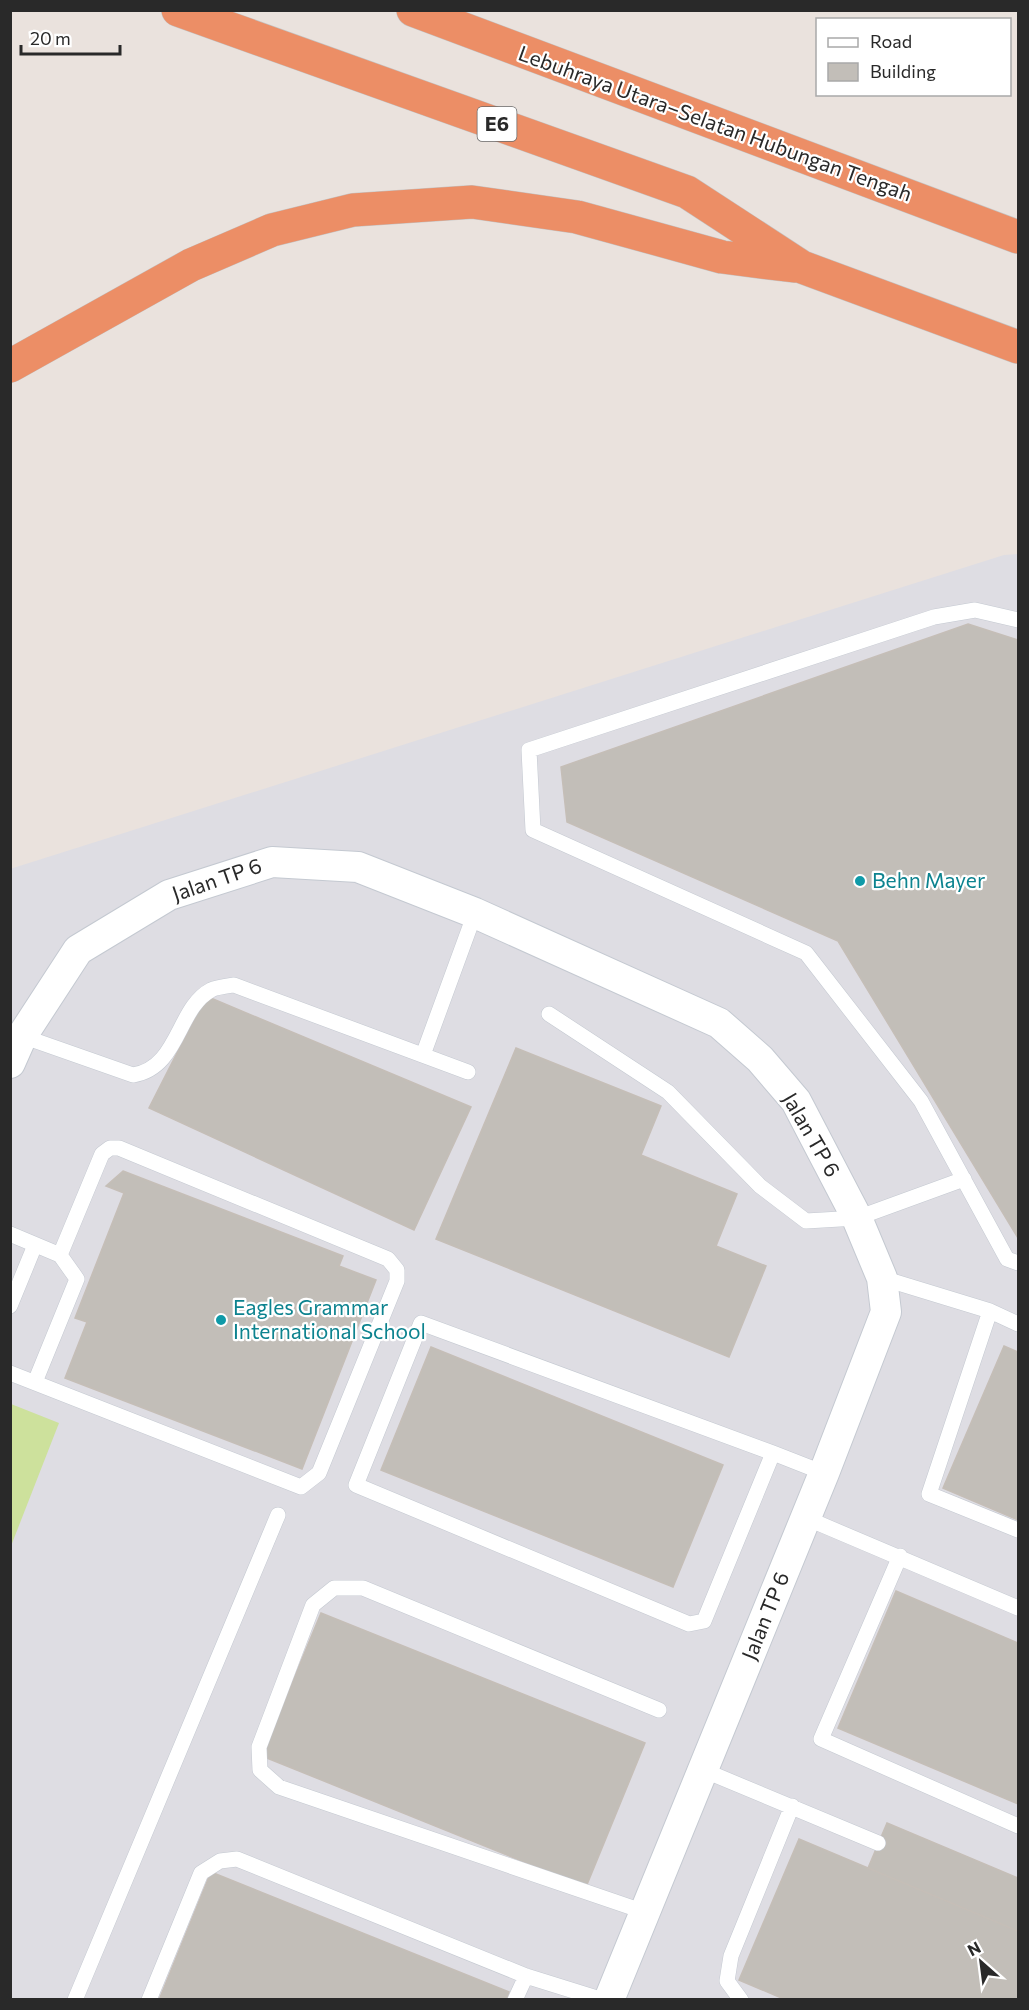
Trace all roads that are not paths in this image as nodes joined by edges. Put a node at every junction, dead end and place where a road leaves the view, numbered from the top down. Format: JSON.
{"nodes":[{"id":1,"x":178,"y":10,"type":"edge"},
{"id":2,"x":413,"y":10,"type":"edge"},
{"id":3,"x":1018,"y":237,"type":"edge"},
{"id":4,"x":802,"y":267,"type":"junction"},
{"id":5,"x":1018,"y":346,"type":"edge"},
{"id":6,"x":10,"y":366,"type":"edge"},
{"id":7,"x":1018,"y":620,"type":"edge"},
{"id":8,"x":475,"y":913,"type":"junction"},
{"id":9,"x":549,"y":1014,"type":"dead end"},
{"id":10,"x":14,"y":1044,"type":"edge"},
{"id":11,"x":423,"y":1055,"type":"junction"},
{"id":12,"x":468,"y":1072,"type":"dead end"},
{"id":13,"x":964,"y":1179,"type":"junction"},
{"id":14,"x":857,"y":1218,"type":"junction"},
{"id":15,"x":10,"y":1234,"type":"edge"},
{"id":16,"x":35,"y":1245,"type":"junction"},
{"id":17,"x":60,"y":1255,"type":"junction"},
{"id":18,"x":1018,"y":1263,"type":"edge"},
{"id":19,"x":882,"y":1278,"type":"junction"},
{"id":20,"x":10,"y":1306,"type":"edge"},
{"id":21,"x":990,"y":1311,"type":"junction"},
{"id":22,"x":1018,"y":1324,"type":"edge"},
{"id":23,"x":10,"y":1373,"type":"edge"},
{"id":24,"x":35,"y":1382,"type":"junction"},
{"id":25,"x":773,"y":1453,"type":"junction"},
{"id":26,"x":824,"y":1473,"type":"junction"},
{"id":27,"x":278,"y":1515,"type":"dead end"},
{"id":28,"x":806,"y":1518,"type":"junction"},
{"id":29,"x":1018,"y":1530,"type":"edge"},
{"id":30,"x":900,"y":1556,"type":"junction"},
{"id":31,"x":1018,"y":1608,"type":"edge"},
{"id":32,"x":659,"y":1710,"type":"dead end"},
{"id":33,"x":703,"y":1770,"type":"junction"},
{"id":34,"x":792,"y":1806,"type":"junction"},
{"id":35,"x":1018,"y":1826,"type":"edge"},
{"id":36,"x":878,"y":1844,"type":"dead end"},
{"id":37,"x":645,"y":1912,"type":"junction"},
{"id":38,"x":526,"y":1976,"type":"junction"},
{"id":39,"x":75,"y":2000,"type":"edge"},
{"id":40,"x":149,"y":2000,"type":"edge"},
{"id":41,"x":515,"y":2000,"type":"edge"},
{"id":42,"x":603,"y":2000,"type":"edge"},
{"id":43,"x":609,"y":2000,"type":"edge"},
{"id":44,"x":741,"y":2000,"type":"edge"}],
"edges":[{"from":1,"to":4,"type":"highway","number":"E6"},
{"from":2,"to":3,"type":"highway","name":"Lebuhraya Utara–Selatan Hubungan Tengah"},
{"from":4,"to":5,"type":"highway","number":"E6"},
{"from":4,"to":6,"type":"highway"},
{"from":7,"to":13,"type":"lane"},
{"from":8,"to":10,"type":"street","name":"Jalan TP 6"},
{"from":8,"to":11,"type":"lane"},
{"from":8,"to":14,"type":"street","name":"Jalan TP 6"},
{"from":9,"to":14,"type":"lane"},
{"from":10,"to":11,"type":"lane"},
{"from":11,"to":12,"type":"lane"},
{"from":13,"to":14,"type":"lane"},
{"from":13,"to":18,"type":"lane"},
{"from":14,"to":19,"type":"street","name":"Jalan TP 6"},
{"from":15,"to":16,"type":"lane"},
{"from":16,"to":17,"type":"lane"},
{"from":16,"to":20,"type":"lane"},
{"from":17,"to":24,"type":"lane"},
{"from":17,"to":24,"type":"lane"},
{"from":19,"to":21,"type":"lane"},
{"from":19,"to":26,"type":"street","name":"Jalan TP 6"},
{"from":21,"to":22,"type":"lane"},
{"from":21,"to":29,"type":"lane"},
{"from":23,"to":24,"type":"lane"},
{"from":25,"to":25,"type":"lane"},
{"from":25,"to":26,"type":"lane"},
{"from":26,"to":28,"type":"street","name":"Jalan TP 6"},
{"from":27,"to":39,"type":"lane"},
{"from":28,"to":30,"type":"lane"},
{"from":28,"to":33,"type":"street","name":"Jalan TP 6"},
{"from":30,"to":31,"type":"lane"},
{"from":30,"to":35,"type":"lane"},
{"from":32,"to":37,"type":"lane"},
{"from":33,"to":34,"type":"lane"},
{"from":33,"to":37,"type":"street","name":"Jalan TP 6"},
{"from":34,"to":36,"type":"lane"},
{"from":34,"to":44,"type":"lane"},
{"from":37,"to":43,"type":"street","name":"Jalan TP 6"},
{"from":38,"to":40,"type":"lane"},
{"from":38,"to":41,"type":"lane"},
{"from":38,"to":42,"type":"lane"}]}
